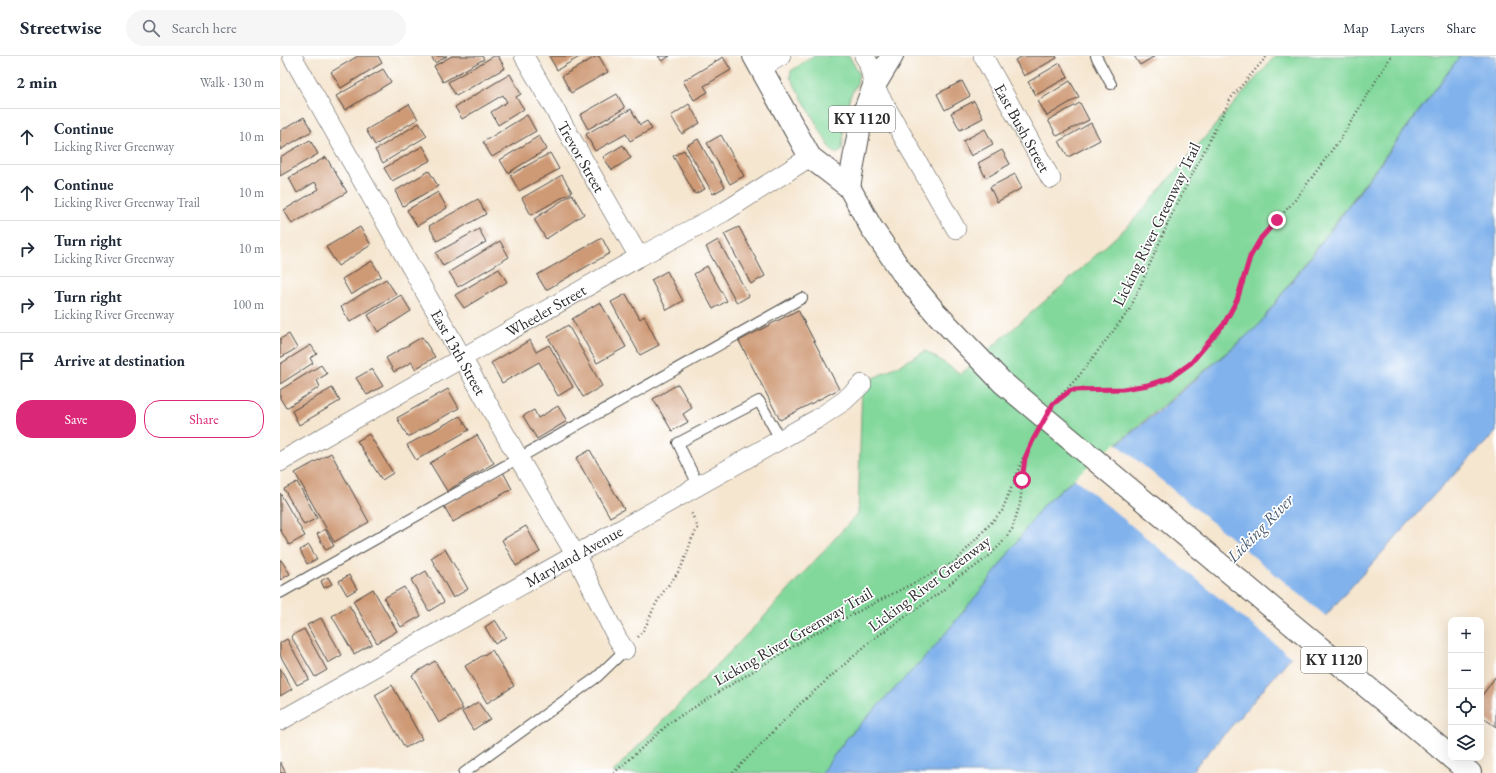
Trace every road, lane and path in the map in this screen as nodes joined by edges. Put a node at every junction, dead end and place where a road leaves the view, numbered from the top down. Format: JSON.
{"nodes":[{"id":1,"x":292,"y":56,"type":"edge"},
{"id":2,"x":524,"y":56,"type":"edge"},
{"id":3,"x":781,"y":56,"type":"edge"},
{"id":4,"x":864,"y":56,"type":"edge"},
{"id":5,"x":892,"y":56,"type":"edge"},
{"id":6,"x":983,"y":56,"type":"edge"},
{"id":7,"x":1096,"y":56,"type":"edge"},
{"id":8,"x":1267,"y":56,"type":"edge"},
{"id":9,"x":1391,"y":56,"type":"edge"},
{"id":10,"x":757,"y":62,"type":"edge"},
{"id":11,"x":1111,"y":84,"type":"dead end"},
{"id":12,"x":874,"y":86,"type":"junction"},
{"id":13,"x":810,"y":157,"type":"junction"},
{"id":14,"x":1051,"y":179,"type":"dead end"},
{"id":15,"x":849,"y":187,"type":"junction"},
{"id":16,"x":956,"y":229,"type":"dead end"},
{"id":17,"x":639,"y":257,"type":"junction"},
{"id":18,"x":802,"y":298,"type":"dead end"},
{"id":19,"x":462,"y":358,"type":"junction"},
{"id":20,"x":862,"y":384,"type":"dead end"},
{"id":21,"x":1037,"y":434,"type":"dead end"},
{"id":22,"x":780,"y":439,"type":"junction"},
{"id":23,"x":1033,"y":440,"type":"junction"},
{"id":24,"x":282,"y":458,"type":"edge"},
{"id":25,"x":518,"y":458,"type":"junction"},
{"id":26,"x":691,"y":489,"type":"junction"},
{"id":27,"x":574,"y":554,"type":"junction"},
{"id":28,"x":280,"y":593,"type":"edge"},
{"id":29,"x":625,"y":650,"type":"junction"},
{"id":30,"x":280,"y":721,"type":"edge"},
{"id":31,"x":1448,"y":755,"type":"edge"},
{"id":32,"x":1455,"y":761,"type":"edge"},
{"id":33,"x":464,"y":773,"type":"edge"},
{"id":34,"x":614,"y":773,"type":"edge"},
{"id":35,"x":733,"y":773,"type":"edge"},
{"id":36,"x":1470,"y":773,"type":"edge"}],
"edges":[{"from":1,"to":19,"type":"street","name":"East 13th Street"},
{"from":2,"to":17,"type":"street","name":"Trevor Street"},
{"from":3,"to":10,"type":"street"},
{"from":4,"to":12,"type":"street"},
{"from":5,"to":12,"type":"main road","number":"KY 1120"},
{"from":6,"to":14,"type":"street","name":"East Bush Street"},
{"from":7,"to":11,"type":"lane"},
{"from":8,"to":9,"type":"path","name":"Licking River Greenway Trail"},
{"from":10,"to":13,"type":"main road","number":"KY 1120"},
{"from":12,"to":15,"type":"main road","number":"KY 1120"},
{"from":12,"to":16,"type":"street"},
{"from":13,"to":15,"type":"main road","number":"KY 1120"},
{"from":13,"to":17,"type":"street","name":"Wheeler Street"},
{"from":15,"to":31,"type":"main road","number":"KY 1120","bridge":true},
{"from":17,"to":19,"type":"street","name":"Wheeler Street"},
{"from":18,"to":25,"type":"lane"},
{"from":19,"to":24,"type":"street","name":"Wheeler Street"},
{"from":19,"to":25,"type":"street","name":"East 13th Street"},
{"from":20,"to":22,"type":"street","name":"Maryland Avenue"},
{"from":21,"to":23,"type":"path","name":"Licking River Greenway"},
{"from":22,"to":26,"type":"street","name":"Maryland Avenue"},
{"from":22,"to":26,"type":"lane"},
{"from":23,"to":34,"type":"path","name":"Licking River Greenway Trail"},
{"from":23,"to":35,"type":"path","name":"Licking River Greenway"},
{"from":25,"to":27,"type":"street","name":"East 13th Street"},
{"from":25,"to":28,"type":"lane"},
{"from":26,"to":27,"type":"street","name":"Maryland Avenue"},
{"from":26,"to":29,"type":"path"},
{"from":27,"to":29,"type":"street","name":"East 13th Street"},
{"from":27,"to":30,"type":"street","name":"Maryland Avenue"},
{"from":29,"to":33,"type":"lane"},
{"from":32,"to":36,"type":"main road","number":"KY 1120"}]}
